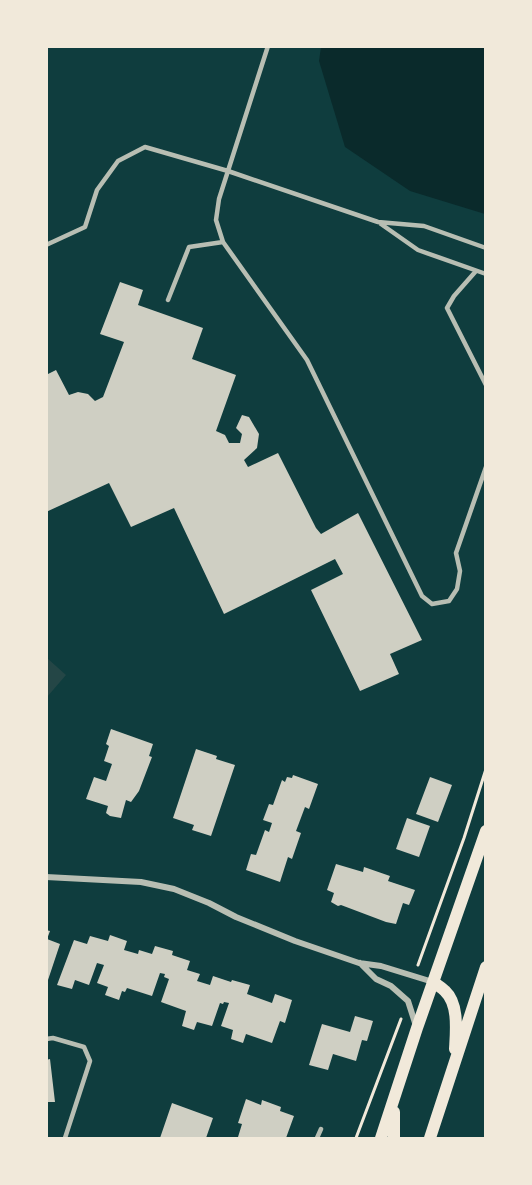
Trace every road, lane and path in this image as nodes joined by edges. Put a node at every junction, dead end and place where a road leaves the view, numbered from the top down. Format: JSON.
{"nodes":[{"id":1,"x":268,"y":46,"type":"edge"},
{"id":2,"x":228,"y":171,"type":"junction"},
{"id":3,"x":378,"y":222,"type":"junction"},
{"id":4,"x":223,"y":242,"type":"junction"},
{"id":5,"x":46,"y":245,"type":"edge"},
{"id":6,"x":486,"y":248,"type":"edge"},
{"id":7,"x":476,"y":271,"type":"junction"},
{"id":8,"x":486,"y":274,"type":"edge"},
{"id":9,"x":168,"y":300,"type":"dead end"},
{"id":10,"x":486,"y":385,"type":"edge"},
{"id":11,"x":486,"y":467,"type":"edge"},
{"id":12,"x":486,"y":769,"type":"edge"},
{"id":13,"x":486,"y":831,"type":"edge"},
{"id":14,"x":46,"y":877,"type":"edge"},
{"id":15,"x":359,"y":963,"type":"junction"},
{"id":16,"x":486,"y":968,"type":"edge"},
{"id":17,"x":414,"y":975,"type":"junction"},
{"id":18,"x":433,"y":982,"type":"junction"},
{"id":19,"x":408,"y":1001,"type":"junction"},
{"id":20,"x":417,"y":1029,"type":"junction"},
{"id":21,"x":46,"y":1039,"type":"edge"},
{"id":22,"x":455,"y":1065,"type":"junction"},
{"id":23,"x":396,"y":1093,"type":"junction"},
{"id":24,"x":321,"y":1129,"type":"dead end"},
{"id":25,"x":65,"y":1138,"type":"edge"},
{"id":26,"x":317,"y":1138,"type":"edge"},
{"id":27,"x":356,"y":1138,"type":"edge"},
{"id":28,"x":381,"y":1138,"type":"edge"},
{"id":29,"x":394,"y":1138,"type":"edge"},
{"id":30,"x":430,"y":1138,"type":"edge"}],
"edges":[{"from":1,"to":2,"type":"lane"},
{"from":2,"to":3,"type":"lane"},
{"from":2,"to":4,"type":"lane"},
{"from":2,"to":5,"type":"lane"},
{"from":3,"to":6,"type":"lane"},
{"from":3,"to":7,"type":"lane"},
{"from":4,"to":9,"type":"lane"},
{"from":4,"to":11,"type":"lane"},
{"from":7,"to":8,"type":"lane"},
{"from":7,"to":10,"type":"lane"},
{"from":12,"to":17,"type":"path"},
{"from":13,"to":18,"type":"main road"},
{"from":14,"to":15,"type":"street"},
{"from":15,"to":17,"type":"street"},
{"from":15,"to":19,"type":"street"},
{"from":16,"to":22,"type":"main road"},
{"from":17,"to":18,"type":"street"},
{"from":18,"to":20,"type":"main road"},
{"from":18,"to":22,"type":"main road"},
{"from":19,"to":20,"type":"street"},
{"from":19,"to":27,"type":"path"},
{"from":20,"to":23,"type":"main road"},
{"from":21,"to":25,"type":"lane"},
{"from":22,"to":30,"type":"main road"},
{"from":23,"to":28,"type":"main road"},
{"from":23,"to":29,"type":"main road"},
{"from":24,"to":26,"type":"lane"}]}
